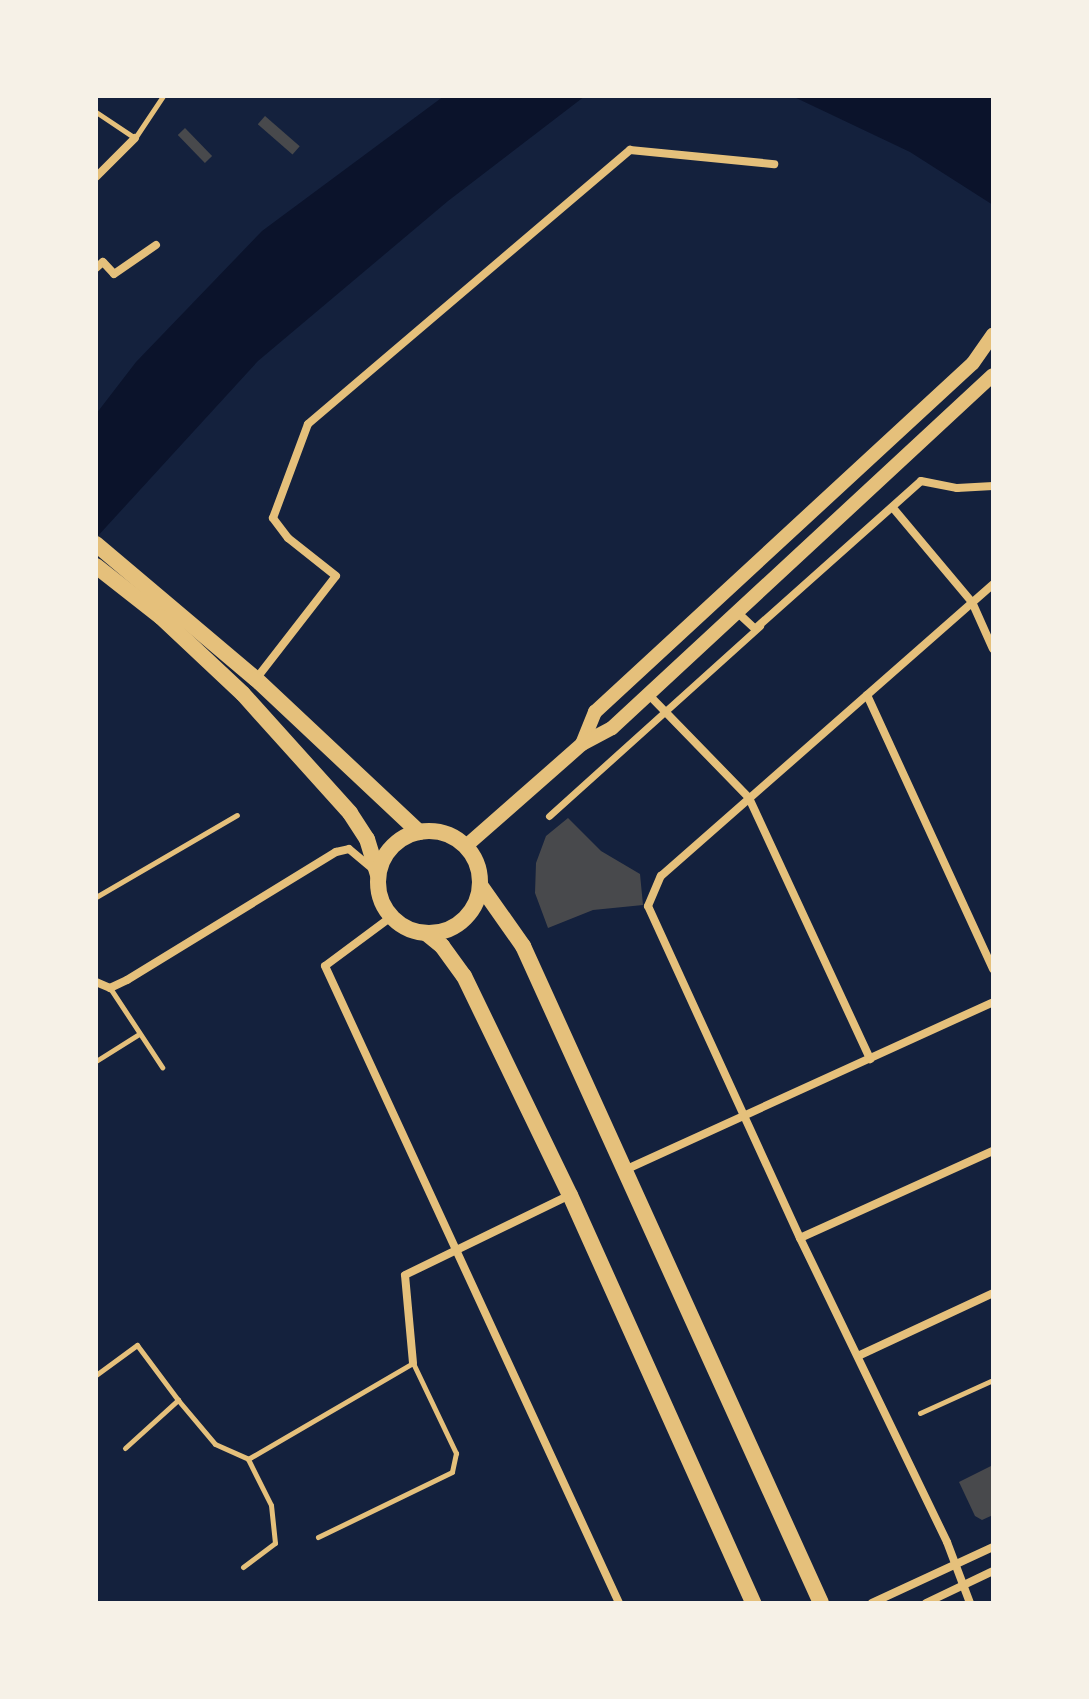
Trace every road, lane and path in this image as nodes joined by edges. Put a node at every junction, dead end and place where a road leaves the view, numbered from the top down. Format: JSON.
{"nodes":[{"id":1,"x":163,"y":96,"type":"edge"},
{"id":2,"x":96,"y":112,"type":"edge"},
{"id":3,"x":135,"y":138,"type":"junction"},
{"id":4,"x":774,"y":164,"type":"dead end"},
{"id":5,"x":96,"y":177,"type":"edge"},
{"id":6,"x":156,"y":245,"type":"dead end"},
{"id":7,"x":96,"y":268,"type":"edge"},
{"id":8,"x":993,"y":334,"type":"edge"},
{"id":9,"x":993,"y":375,"type":"edge"},
{"id":10,"x":993,"y":486,"type":"edge"},
{"id":11,"x":893,"y":508,"type":"junction"},
{"id":12,"x":882,"y":518,"type":"junction"},
{"id":13,"x":96,"y":544,"type":"edge"},
{"id":14,"x":96,"y":566,"type":"edge"},
{"id":15,"x":993,"y":584,"type":"edge"},
{"id":16,"x":972,"y":602,"type":"junction"},
{"id":17,"x":166,"y":611,"type":"junction"},
{"id":18,"x":738,"y":613,"type":"junction"},
{"id":19,"x":993,"y":649,"type":"edge"},
{"id":20,"x":256,"y":679,"type":"junction"},
{"id":21,"x":649,"y":695,"type":"junction"},
{"id":22,"x":867,"y":695,"type":"junction"},
{"id":23,"x":665,"y":711,"type":"junction"},
{"id":24,"x":582,"y":744,"type":"junction"},
{"id":25,"x":749,"y":798,"type":"junction"},
{"id":26,"x":237,"y":815,"type":"dead end"},
{"id":27,"x":549,"y":816,"type":"dead end"},
{"id":28,"x":419,"y":832,"type":"junction"},
{"id":29,"x":466,"y":846,"type":"junction"},
{"id":30,"x":378,"y":874,"type":"junction"},
{"id":31,"x":480,"y":885,"type":"junction"},
{"id":32,"x":96,"y":897,"type":"edge"},
{"id":33,"x":391,"y":917,"type":"junction"},
{"id":34,"x":426,"y":933,"type":"junction"},
{"id":35,"x":993,"y":969,"type":"edge"},
{"id":36,"x":97,"y":985,"type":"edge"},
{"id":37,"x":110,"y":988,"type":"junction"},
{"id":38,"x":993,"y":1002,"type":"edge"},
{"id":39,"x":139,"y":1034,"type":"junction"},
{"id":40,"x":870,"y":1059,"type":"junction"},
{"id":41,"x":96,"y":1061,"type":"edge"},
{"id":42,"x":162,"y":1067,"type":"dead end"},
{"id":43,"x":743,"y":1115,"type":"junction"},
{"id":44,"x":993,"y":1151,"type":"edge"},
{"id":45,"x":627,"y":1169,"type":"junction"},
{"id":46,"x":570,"y":1195,"type":"junction"},
{"id":47,"x":800,"y":1238,"type":"junction"},
{"id":48,"x":456,"y":1250,"type":"junction"},
{"id":49,"x":993,"y":1293,"type":"edge"},
{"id":50,"x":858,"y":1356,"type":"junction"},
{"id":51,"x":413,"y":1363,"type":"junction"},
{"id":52,"x":96,"y":1375,"type":"edge"},
{"id":53,"x":993,"y":1380,"type":"edge"},
{"id":54,"x":178,"y":1400,"type":"junction"},
{"id":55,"x":920,"y":1413,"type":"dead end"},
{"id":56,"x":125,"y":1448,"type":"dead end"},
{"id":57,"x":248,"y":1459,"type":"junction"},
{"id":58,"x":318,"y":1537,"type":"dead end"},
{"id":59,"x":993,"y":1547,"type":"edge"},
{"id":60,"x":954,"y":1565,"type":"junction"},
{"id":61,"x":243,"y":1567,"type":"dead end"},
{"id":62,"x":993,"y":1571,"type":"edge"},
{"id":63,"x":962,"y":1586,"type":"junction"},
{"id":64,"x":619,"y":1603,"type":"edge"},
{"id":65,"x":753,"y":1603,"type":"edge"},
{"id":66,"x":821,"y":1603,"type":"edge"},
{"id":67,"x":872,"y":1603,"type":"edge"},
{"id":68,"x":926,"y":1603,"type":"edge"},
{"id":69,"x":970,"y":1603,"type":"edge"}],
"edges":[{"from":1,"to":3,"type":"lane"},
{"from":2,"to":3,"type":"lane"},
{"from":3,"to":5,"type":"street"},
{"from":4,"to":20,"type":"street"},
{"from":6,"to":7,"type":"street"},
{"from":8,"to":24,"type":"main road"},
{"from":9,"to":18,"type":"main road"},
{"from":10,"to":11,"type":"street"},
{"from":11,"to":12,"type":"street"},
{"from":11,"to":16,"type":"street"},
{"from":12,"to":18,"type":"street"},
{"from":12,"to":23,"type":"street"},
{"from":13,"to":17,"type":"main road"},
{"from":14,"to":17,"type":"main road"},
{"from":15,"to":16,"type":"street"},
{"from":16,"to":19,"type":"street"},
{"from":16,"to":22,"type":"street"},
{"from":17,"to":20,"type":"main road"},
{"from":17,"to":30,"type":"main road"},
{"from":18,"to":21,"type":"main road"},
{"from":20,"to":28,"type":"main road"},
{"from":21,"to":23,"type":"street"},
{"from":21,"to":24,"type":"main road"},
{"from":22,"to":25,"type":"street"},
{"from":22,"to":35,"type":"street"},
{"from":23,"to":25,"type":"street"},
{"from":23,"to":27,"type":"street"},
{"from":24,"to":29,"type":"main road"},
{"from":25,"to":40,"type":"street"},
{"from":25,"to":43,"type":"street"},
{"from":26,"to":32,"type":"lane"},
{"from":28,"to":29,"type":"main road"},
{"from":28,"to":30,"type":"main road"},
{"from":29,"to":31,"type":"main road"},
{"from":30,"to":33,"type":"main road"},
{"from":30,"to":37,"type":"street"},
{"from":31,"to":34,"type":"main road"},
{"from":31,"to":45,"type":"main road"},
{"from":33,"to":34,"type":"main road"},
{"from":33,"to":48,"type":"street"},
{"from":34,"to":46,"type":"main road"},
{"from":36,"to":37,"type":"street"},
{"from":37,"to":39,"type":"lane"},
{"from":38,"to":40,"type":"street"},
{"from":39,"to":41,"type":"lane"},
{"from":39,"to":42,"type":"lane"},
{"from":40,"to":43,"type":"street"},
{"from":43,"to":45,"type":"street"},
{"from":43,"to":47,"type":"street"},
{"from":44,"to":47,"type":"street"},
{"from":45,"to":66,"type":"main road"},
{"from":46,"to":48,"type":"street"},
{"from":46,"to":65,"type":"main road"},
{"from":47,"to":50,"type":"street"},
{"from":48,"to":51,"type":"street"},
{"from":48,"to":64,"type":"street"},
{"from":49,"to":50,"type":"street"},
{"from":50,"to":60,"type":"street"},
{"from":51,"to":57,"type":"lane"},
{"from":51,"to":58,"type":"lane"},
{"from":52,"to":54,"type":"lane"},
{"from":53,"to":55,"type":"lane"},
{"from":54,"to":56,"type":"lane"},
{"from":54,"to":57,"type":"lane"},
{"from":57,"to":61,"type":"lane"},
{"from":59,"to":60,"type":"street"},
{"from":60,"to":63,"type":"street"},
{"from":60,"to":67,"type":"street"},
{"from":62,"to":63,"type":"street"},
{"from":63,"to":68,"type":"street"},
{"from":63,"to":69,"type":"street"}]}
